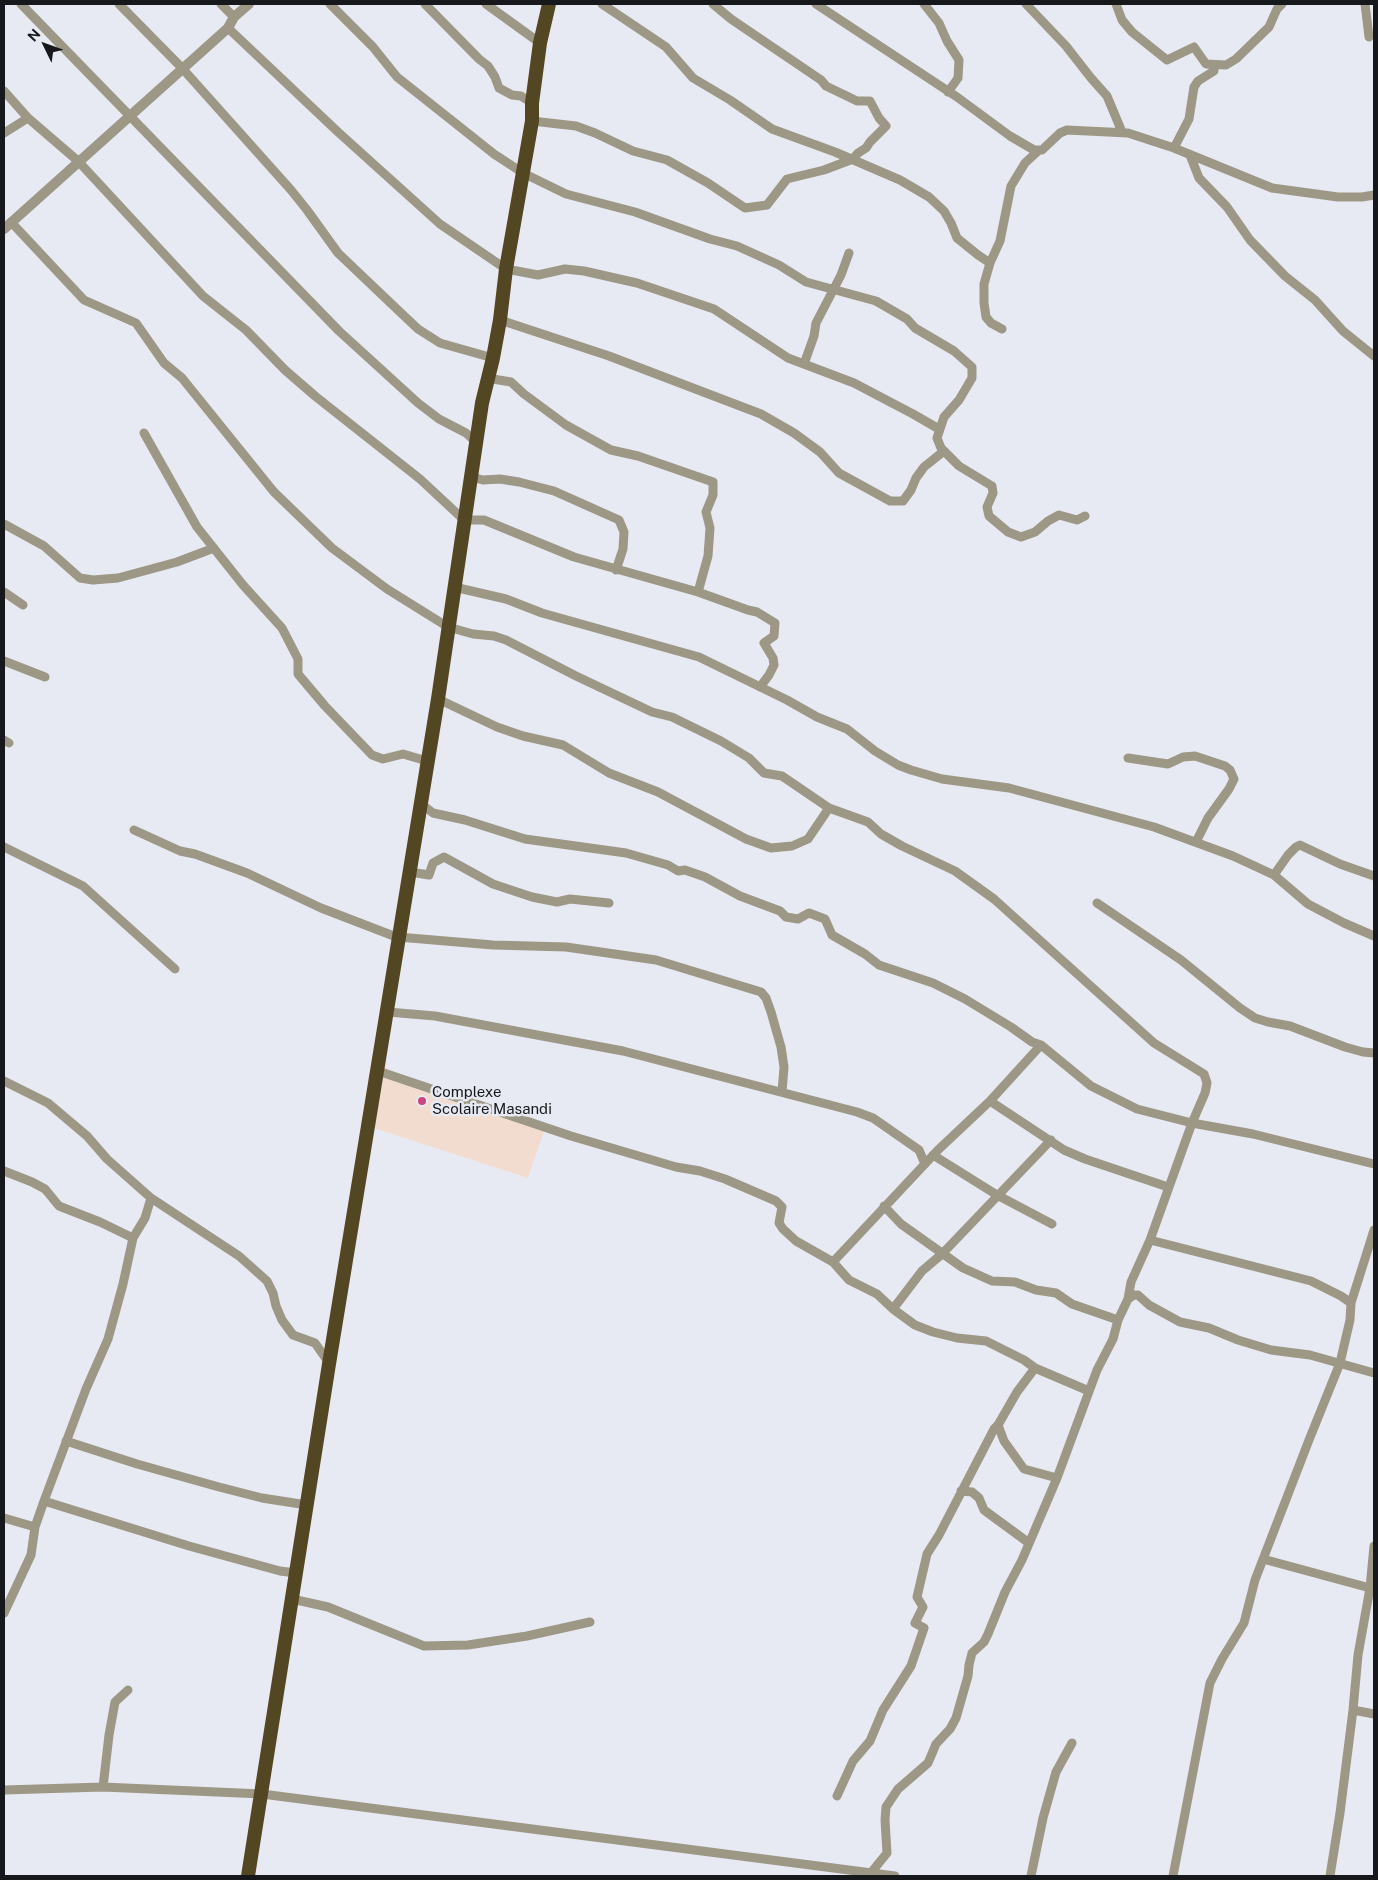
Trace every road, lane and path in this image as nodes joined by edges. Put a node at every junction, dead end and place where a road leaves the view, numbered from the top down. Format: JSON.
{"nodes":[{"id":1,"x":21,"y":4,"type":"edge"},
{"id":2,"x":119,"y":4,"type":"edge"},
{"id":3,"x":221,"y":4,"type":"edge"},
{"id":4,"x":249,"y":4,"type":"edge"},
{"id":5,"x":330,"y":4,"type":"edge"},
{"id":6,"x":425,"y":4,"type":"edge"},
{"id":7,"x":486,"y":4,"type":"edge"},
{"id":8,"x":549,"y":4,"type":"edge"},
{"id":9,"x":602,"y":4,"type":"edge"},
{"id":10,"x":713,"y":4,"type":"edge"},
{"id":11,"x":816,"y":4,"type":"edge"},
{"id":12,"x":924,"y":4,"type":"edge"},
{"id":13,"x":1026,"y":4,"type":"edge"},
{"id":14,"x":1116,"y":4,"type":"edge"},
{"id":15,"x":1282,"y":4,"type":"edge"},
{"id":16,"x":1365,"y":4,"type":"edge"},
{"id":17,"x":234,"y":17,"type":"junction"},
{"id":18,"x":228,"y":28,"type":"junction"},
{"id":19,"x":1369,"y":37,"type":"dead end"},
{"id":20,"x":540,"y":44,"type":"junction"},
{"id":21,"x":1214,"y":65,"type":"junction"},
{"id":22,"x":182,"y":68,"type":"junction"},
{"id":23,"x":4,"y":91,"type":"edge"},
{"id":24,"x":948,"y":92,"type":"junction"},
{"id":25,"x":532,"y":103,"type":"junction"},
{"id":26,"x":130,"y":116,"type":"junction"},
{"id":27,"x":28,"y":118,"type":"junction"},
{"id":28,"x":532,"y":121,"type":"junction"},
{"id":29,"x":1122,"y":132,"type":"junction"},
{"id":30,"x":4,"y":133,"type":"edge"},
{"id":31,"x":1174,"y":148,"type":"junction"},
{"id":32,"x":1038,"y":151,"type":"junction"},
{"id":33,"x":1190,"y":154,"type":"junction"},
{"id":34,"x":853,"y":159,"type":"junction"},
{"id":35,"x":78,"y":161,"type":"junction"},
{"id":36,"x":523,"y":173,"type":"junction"},
{"id":37,"x":1374,"y":195,"type":"edge"},
{"id":38,"x":8,"y":225,"type":"edge"},
{"id":39,"x":849,"y":253,"type":"dead end"},
{"id":40,"x":990,"y":263,"type":"junction"},
{"id":41,"x":506,"y":269,"type":"junction"},
{"id":42,"x":832,"y":289,"type":"junction"},
{"id":43,"x":500,"y":320,"type":"junction"},
{"id":44,"x":1002,"y":329,"type":"dead end"},
{"id":45,"x":1374,"y":356,"type":"edge"},
{"id":46,"x":493,"y":358,"type":"junction"},
{"id":47,"x":804,"y":364,"type":"junction"},
{"id":48,"x":487,"y":378,"type":"junction"},
{"id":49,"x":939,"y":429,"type":"junction"},
{"id":50,"x":144,"y":433,"type":"dead end"},
{"id":51,"x":474,"y":435,"type":"junction"},
{"id":52,"x":944,"y":451,"type":"junction"},
{"id":53,"x":471,"y":477,"type":"junction"},
{"id":54,"x":467,"y":506,"type":"junction"},
{"id":55,"x":451,"y":508,"type":"junction"},
{"id":56,"x":1085,"y":516,"type":"dead end"},
{"id":57,"x":464,"y":520,"type":"junction"},
{"id":58,"x":4,"y":524,"type":"edge"},
{"id":59,"x":214,"y":548,"type":"junction"},
{"id":60,"x":616,"y":570,"type":"junction"},
{"id":61,"x":454,"y":587,"type":"junction"},
{"id":62,"x":4,"y":592,"type":"edge"},
{"id":63,"x":698,"y":592,"type":"junction"},
{"id":64,"x":23,"y":605,"type":"dead end"},
{"id":65,"x":448,"y":627,"type":"junction"},
{"id":66,"x":4,"y":661,"type":"edge"},
{"id":67,"x":45,"y":677,"type":"dead end"},
{"id":68,"x":760,"y":686,"type":"junction"},
{"id":69,"x":438,"y":699,"type":"junction"},
{"id":70,"x":1128,"y":758,"type":"dead end"},
{"id":71,"x":427,"y":762,"type":"junction"},
{"id":72,"x":420,"y":803,"type":"junction"},
{"id":73,"x":828,"y":808,"type":"junction"},
{"id":74,"x":433,"y":813,"type":"junction"},
{"id":75,"x":417,"y":823,"type":"junction"},
{"id":76,"x":134,"y":830,"type":"dead end"},
{"id":77,"x":1196,"y":842,"type":"junction"},
{"id":78,"x":4,"y":846,"type":"edge"},
{"id":79,"x":410,"y":872,"type":"junction"},
{"id":80,"x":1274,"y":875,"type":"junction"},
{"id":81,"x":1374,"y":876,"type":"edge"},
{"id":82,"x":609,"y":903,"type":"dead end"},
{"id":83,"x":1097,"y":903,"type":"dead end"},
{"id":84,"x":1374,"y":936,"type":"edge"},
{"id":85,"x":398,"y":938,"type":"junction"},
{"id":86,"x":175,"y":969,"type":"dead end"},
{"id":87,"x":388,"y":1012,"type":"junction"},
{"id":88,"x":1041,"y":1045,"type":"junction"},
{"id":89,"x":1374,"y":1053,"type":"edge"},
{"id":90,"x":378,"y":1070,"type":"junction"},
{"id":91,"x":4,"y":1081,"type":"edge"},
{"id":92,"x":782,"y":1092,"type":"junction"},
{"id":93,"x":990,"y":1101,"type":"junction"},
{"id":94,"x":1192,"y":1123,"type":"junction"},
{"id":95,"x":1051,"y":1140,"type":"junction"},
{"id":96,"x":933,"y":1155,"type":"junction"},
{"id":97,"x":925,"y":1164,"type":"junction"},
{"id":98,"x":1374,"y":1164,"type":"edge"},
{"id":99,"x":4,"y":1170,"type":"edge"},
{"id":100,"x":1168,"y":1187,"type":"junction"},
{"id":101,"x":997,"y":1195,"type":"junction"},
{"id":102,"x":152,"y":1198,"type":"junction"},
{"id":103,"x":884,"y":1206,"type":"junction"},
{"id":104,"x":1052,"y":1224,"type":"dead end"},
{"id":105,"x":1374,"y":1230,"type":"edge"},
{"id":106,"x":133,"y":1238,"type":"junction"},
{"id":107,"x":1150,"y":1240,"type":"junction"},
{"id":108,"x":942,"y":1254,"type":"junction"},
{"id":109,"x":833,"y":1262,"type":"junction"},
{"id":110,"x":1128,"y":1299,"type":"junction"},
{"id":111,"x":1351,"y":1303,"type":"junction"},
{"id":112,"x":893,"y":1309,"type":"junction"},
{"id":113,"x":1118,"y":1320,"type":"junction"},
{"id":114,"x":1340,"y":1363,"type":"junction"},
{"id":115,"x":329,"y":1364,"type":"junction"},
{"id":116,"x":1035,"y":1368,"type":"junction"},
{"id":117,"x":1374,"y":1373,"type":"edge"},
{"id":118,"x":1089,"y":1390,"type":"junction"},
{"id":119,"x":998,"y":1425,"type":"junction"},
{"id":120,"x":66,"y":1441,"type":"junction"},
{"id":121,"x":1057,"y":1478,"type":"junction"},
{"id":122,"x":960,"y":1492,"type":"junction"},
{"id":123,"x":44,"y":1501,"type":"junction"},
{"id":124,"x":307,"y":1505,"type":"junction"},
{"id":125,"x":4,"y":1518,"type":"edge"},
{"id":126,"x":35,"y":1527,"type":"junction"},
{"id":127,"x":1029,"y":1543,"type":"junction"},
{"id":128,"x":1374,"y":1546,"type":"edge"},
{"id":129,"x":1263,"y":1559,"type":"junction"},
{"id":130,"x":296,"y":1573,"type":"junction"},
{"id":131,"x":1370,"y":1588,"type":"junction"},
{"id":132,"x":292,"y":1599,"type":"junction"},
{"id":133,"x":4,"y":1613,"type":"edge"},
{"id":134,"x":590,"y":1622,"type":"dead end"},
{"id":135,"x":128,"y":1690,"type":"dead end"},
{"id":136,"x":1353,"y":1710,"type":"junction"},
{"id":137,"x":1374,"y":1714,"type":"edge"},
{"id":138,"x":1072,"y":1743,"type":"dead end"},
{"id":139,"x":103,"y":1787,"type":"junction"},
{"id":140,"x":4,"y":1790,"type":"edge"},
{"id":141,"x":262,"y":1794,"type":"junction"},
{"id":142,"x":837,"y":1796,"type":"dead end"},
{"id":143,"x":870,"y":1874,"type":"junction"},
{"id":144,"x":248,"y":1876,"type":"edge"},
{"id":145,"x":895,"y":1876,"type":"edge"},
{"id":146,"x":1031,"y":1876,"type":"edge"},
{"id":147,"x":1173,"y":1876,"type":"edge"},
{"id":148,"x":1330,"y":1876,"type":"edge"}],
"edges":[{"from":1,"to":26,"type":"street"},
{"from":2,"to":22,"type":"street"},
{"from":3,"to":17,"type":"street"},
{"from":4,"to":17,"type":"street"},
{"from":5,"to":36,"type":"street"},
{"from":6,"to":25,"type":"street"},
{"from":7,"to":20,"type":"street"},
{"from":8,"to":20,"type":"highway"},
{"from":9,"to":34,"type":"street"},
{"from":10,"to":34,"type":"street"},
{"from":11,"to":24,"type":"street"},
{"from":12,"to":24,"type":"street"},
{"from":13,"to":29,"type":"street"},
{"from":14,"to":21,"type":"street"},
{"from":15,"to":21,"type":"street"},
{"from":16,"to":19,"type":"street"},
{"from":17,"to":18,"type":"street"},
{"from":18,"to":22,"type":"street"},
{"from":18,"to":41,"type":"street"},
{"from":20,"to":25,"type":"highway"},
{"from":21,"to":31,"type":"street"},
{"from":22,"to":26,"type":"street"},
{"from":22,"to":46,"type":"street"},
{"from":23,"to":27,"type":"street"},
{"from":24,"to":32,"type":"street"},
{"from":25,"to":28,"type":"highway"},
{"from":26,"to":35,"type":"street"},
{"from":26,"to":51,"type":"street"},
{"from":27,"to":30,"type":"street"},
{"from":27,"to":35,"type":"street"},
{"from":28,"to":34,"type":"street"},
{"from":28,"to":36,"type":"highway"},
{"from":29,"to":31,"type":"street"},
{"from":29,"to":32,"type":"street"},
{"from":31,"to":33,"type":"street"},
{"from":32,"to":40,"type":"street"},
{"from":33,"to":37,"type":"street"},
{"from":33,"to":45,"type":"street"},
{"from":34,"to":40,"type":"street"},
{"from":35,"to":38,"type":"street"},
{"from":35,"to":55,"type":"street"},
{"from":36,"to":41,"type":"highway"},
{"from":36,"to":42,"type":"street"},
{"from":38,"to":65,"type":"street"},
{"from":39,"to":42,"type":"street"},
{"from":40,"to":44,"type":"street"},
{"from":41,"to":43,"type":"highway"},
{"from":41,"to":47,"type":"street"},
{"from":42,"to":47,"type":"street"},
{"from":42,"to":49,"type":"street"},
{"from":43,"to":46,"type":"highway"},
{"from":43,"to":52,"type":"street"},
{"from":46,"to":48,"type":"highway"},
{"from":47,"to":49,"type":"street"},
{"from":48,"to":51,"type":"highway"},
{"from":48,"to":63,"type":"street"},
{"from":49,"to":52,"type":"street"},
{"from":50,"to":59,"type":"street"},
{"from":51,"to":53,"type":"highway"},
{"from":52,"to":56,"type":"street"},
{"from":53,"to":54,"type":"highway"},
{"from":53,"to":60,"type":"street"},
{"from":54,"to":55,"type":"street"},
{"from":54,"to":57,"type":"highway"},
{"from":55,"to":57,"type":"street"},
{"from":57,"to":60,"type":"street"},
{"from":57,"to":61,"type":"highway"},
{"from":58,"to":59,"type":"street"},
{"from":59,"to":71,"type":"street"},
{"from":60,"to":63,"type":"street"},
{"from":61,"to":65,"type":"highway"},
{"from":61,"to":68,"type":"street"},
{"from":62,"to":64,"type":"street"},
{"from":63,"to":68,"type":"street"},
{"from":65,"to":69,"type":"highway"},
{"from":65,"to":73,"type":"street"},
{"from":66,"to":67,"type":"street"},
{"from":68,"to":77,"type":"street"},
{"from":69,"to":71,"type":"highway"},
{"from":69,"to":73,"type":"street"},
{"from":70,"to":77,"type":"street"},
{"from":71,"to":72,"type":"highway"},
{"from":72,"to":74,"type":"street"},
{"from":72,"to":75,"type":"highway"},
{"from":73,"to":94,"type":"street"},
{"from":74,"to":75,"type":"street"},
{"from":74,"to":88,"type":"street"},
{"from":75,"to":79,"type":"highway"},
{"from":76,"to":85,"type":"street"},
{"from":77,"to":80,"type":"street"},
{"from":78,"to":86,"type":"street"},
{"from":79,"to":82,"type":"street"},
{"from":79,"to":85,"type":"highway"},
{"from":80,"to":81,"type":"street"},
{"from":80,"to":84,"type":"street"},
{"from":83,"to":89,"type":"street"},
{"from":85,"to":87,"type":"highway"},
{"from":85,"to":92,"type":"street"},
{"from":87,"to":90,"type":"highway"},
{"from":87,"to":92,"type":"street"},
{"from":88,"to":93,"type":"street"},
{"from":88,"to":94,"type":"street"},
{"from":90,"to":109,"type":"street"},
{"from":90,"to":115,"type":"highway"},
{"from":91,"to":102,"type":"street"},
{"from":92,"to":97,"type":"street"},
{"from":93,"to":95,"type":"street"},
{"from":93,"to":96,"type":"street"},
{"from":94,"to":98,"type":"street"},
{"from":94,"to":100,"type":"street"},
{"from":95,"to":100,"type":"street"},
{"from":95,"to":101,"type":"street"},
{"from":96,"to":97,"type":"street"},
{"from":96,"to":101,"type":"street"},
{"from":97,"to":103,"type":"street"},
{"from":99,"to":106,"type":"street"},
{"from":100,"to":107,"type":"street"},
{"from":101,"to":104,"type":"street"},
{"from":101,"to":108,"type":"street"},
{"from":102,"to":106,"type":"street"},
{"from":102,"to":115,"type":"street"},
{"from":103,"to":108,"type":"street"},
{"from":103,"to":109,"type":"street"},
{"from":105,"to":111,"type":"street"},
{"from":106,"to":120,"type":"street"},
{"from":107,"to":110,"type":"street"},
{"from":107,"to":111,"type":"street"},
{"from":108,"to":112,"type":"street"},
{"from":108,"to":113,"type":"street"},
{"from":109,"to":112,"type":"street"},
{"from":110,"to":113,"type":"street"},
{"from":110,"to":114,"type":"street"},
{"from":111,"to":114,"type":"street"},
{"from":112,"to":116,"type":"street"},
{"from":113,"to":118,"type":"street"},
{"from":114,"to":117,"type":"street"},
{"from":114,"to":129,"type":"street"},
{"from":115,"to":124,"type":"highway"},
{"from":116,"to":118,"type":"street"},
{"from":116,"to":119,"type":"street"},
{"from":118,"to":121,"type":"street"},
{"from":119,"to":121,"type":"street"},
{"from":119,"to":122,"type":"street"},
{"from":120,"to":123,"type":"street"},
{"from":120,"to":124,"type":"street"},
{"from":121,"to":127,"type":"street"},
{"from":122,"to":127,"type":"street"},
{"from":122,"to":142,"type":"street"},
{"from":123,"to":126,"type":"street"},
{"from":123,"to":130,"type":"street"},
{"from":124,"to":130,"type":"highway"},
{"from":125,"to":126,"type":"street"},
{"from":126,"to":133,"type":"street"},
{"from":127,"to":143,"type":"street"},
{"from":128,"to":131,"type":"street"},
{"from":129,"to":131,"type":"street"},
{"from":129,"to":147,"type":"street"},
{"from":130,"to":132,"type":"highway"},
{"from":131,"to":136,"type":"street"},
{"from":132,"to":134,"type":"street"},
{"from":132,"to":141,"type":"highway"},
{"from":135,"to":139,"type":"street"},
{"from":136,"to":137,"type":"street"},
{"from":136,"to":148,"type":"street"},
{"from":138,"to":146,"type":"street"},
{"from":139,"to":140,"type":"street"},
{"from":139,"to":141,"type":"street"},
{"from":141,"to":143,"type":"street"},
{"from":141,"to":144,"type":"highway"},
{"from":143,"to":145,"type":"street"}]}
